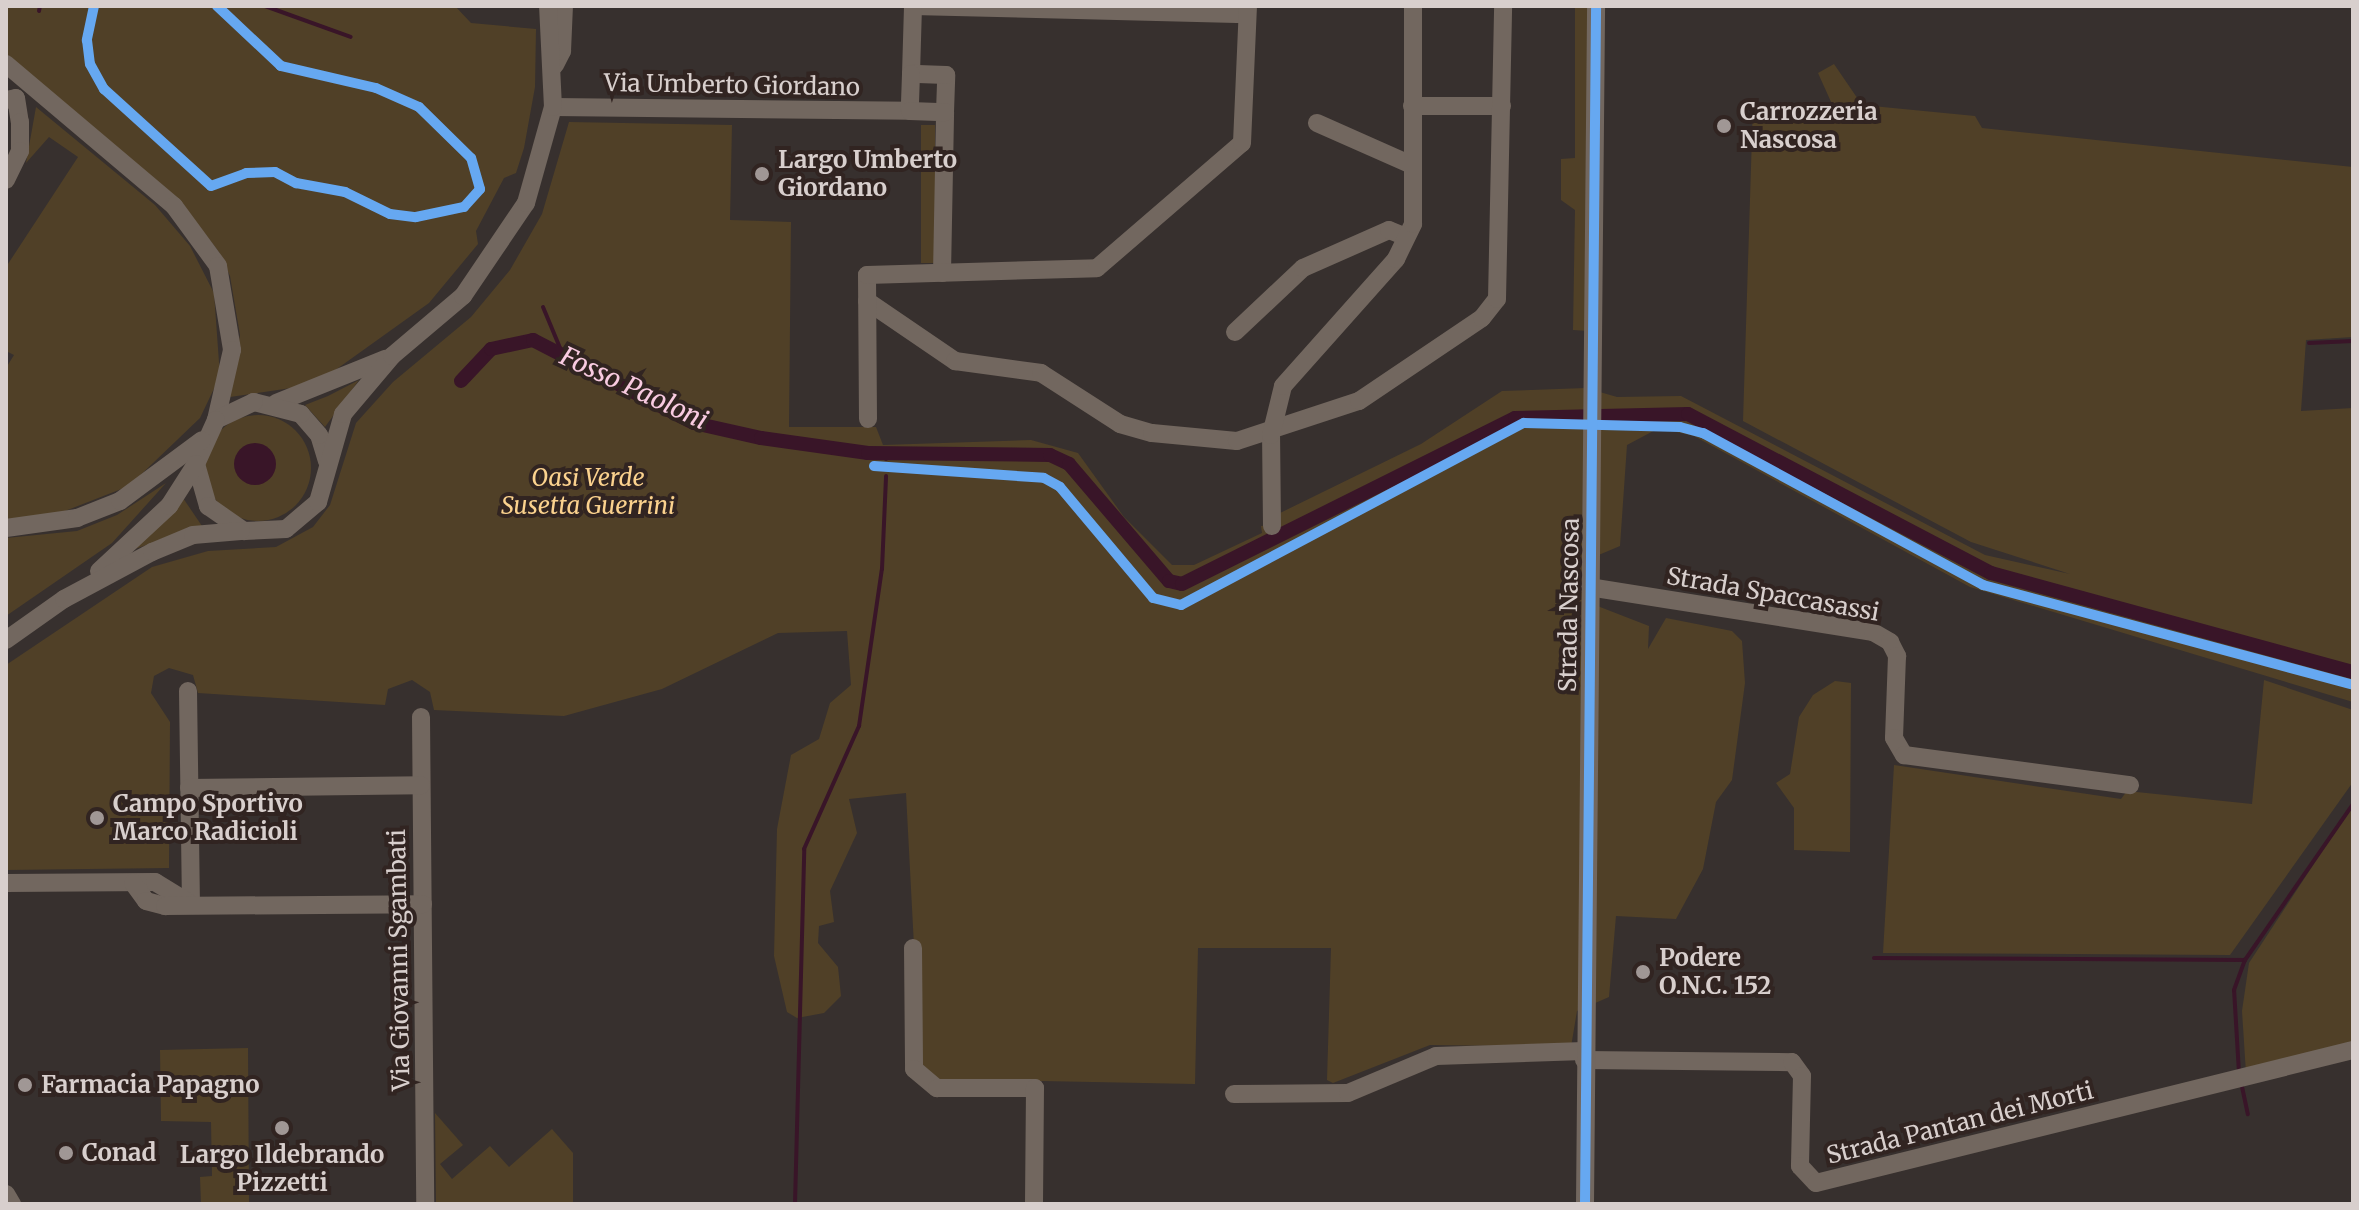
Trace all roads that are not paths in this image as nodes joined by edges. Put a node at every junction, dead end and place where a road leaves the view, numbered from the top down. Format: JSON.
{"nodes":[{"id":1,"x":548,"y":6,"type":"edge"},
{"id":2,"x":564,"y":6,"type":"edge"},
{"id":3,"x":913,"y":6,"type":"edge"},
{"id":4,"x":1413,"y":6,"type":"edge"},
{"id":5,"x":1503,"y":6,"type":"edge"},
{"id":6,"x":1596,"y":6,"type":"edge"},
{"id":7,"x":1247,"y":10,"type":"edge"},
{"id":8,"x":6,"y":64,"type":"edge"},
{"id":9,"x":555,"y":65,"type":"junction"},
{"id":10,"x":911,"y":74,"type":"junction"},
{"id":11,"x":41,"y":93,"type":"junction"},
{"id":12,"x":9,"y":96,"type":"edge"},
{"id":13,"x":1412,"y":106,"type":"junction"},
{"id":14,"x":1502,"y":106,"type":"junction"},
{"id":15,"x":553,"y":107,"type":"junction"},
{"id":16,"x":910,"y":111,"type":"junction"},
{"id":17,"x":945,"y":112,"type":"junction"},
{"id":18,"x":1317,"y":123,"type":"dead end"},
{"id":19,"x":1412,"y":165,"type":"junction"},
{"id":20,"x":6,"y":180,"type":"edge"},
{"id":21,"x":1406,"y":237,"type":"junction"},
{"id":22,"x":942,"y":273,"type":"junction"},
{"id":23,"x":867,"y":301,"type":"junction"},
{"id":24,"x":1235,"y":332,"type":"dead end"},
{"id":25,"x":392,"y":356,"type":"junction"},
{"id":26,"x":276,"y":403,"type":"junction"},
{"id":27,"x":868,"y":419,"type":"dead end"},
{"id":28,"x":216,"y":420,"type":"junction"},
{"id":29,"x":1271,"y":435,"type":"junction"},
{"id":30,"x":202,"y":440,"type":"junction"},
{"id":31,"x":327,"y":461,"type":"junction"},
{"id":32,"x":196,"y":464,"type":"junction"},
{"id":33,"x":1272,"y":526,"type":"dead end"},
{"id":34,"x":6,"y":528,"type":"edge"},
{"id":35,"x":244,"y":531,"type":"junction"},
{"id":36,"x":1589,"y":587,"type":"junction"},
{"id":37,"x":64,"y":599,"type":"junction"},
{"id":38,"x":6,"y":640,"type":"edge"},
{"id":39,"x":188,"y":691,"type":"dead end"},
{"id":40,"x":421,"y":717,"type":"dead end"},
{"id":41,"x":421,"y":785,"type":"junction"},
{"id":42,"x":2130,"y":785,"type":"dead end"},
{"id":43,"x":189,"y":788,"type":"junction"},
{"id":44,"x":6,"y":883,"type":"edge"},
{"id":45,"x":191,"y":904,"type":"junction"},
{"id":46,"x":423,"y":904,"type":"junction"},
{"id":47,"x":913,"y":948,"type":"dead end"},
{"id":48,"x":2353,"y":1050,"type":"edge"},
{"id":49,"x":1584,"y":1056,"type":"junction"},
{"id":50,"x":1234,"y":1094,"type":"dead end"},
{"id":51,"x":6,"y":1194,"type":"edge"},
{"id":52,"x":12,"y":1204,"type":"edge"},
{"id":53,"x":425,"y":1204,"type":"edge"},
{"id":54,"x":1034,"y":1204,"type":"edge"},
{"id":55,"x":1585,"y":1204,"type":"edge"}],
"edges":[{"from":1,"to":9,"type":"street"},
{"from":2,"to":9,"type":"street"},
{"from":3,"to":7,"type":"street"},
{"from":3,"to":10,"type":"street"},
{"from":4,"to":13,"type":"street"},
{"from":5,"to":14,"type":"street"},
{"from":6,"to":36,"type":"street","name":"Strada Nascosa"},
{"from":7,"to":22,"type":"street"},
{"from":8,"to":11,"type":"street"},
{"from":9,"to":15,"type":"street"},
{"from":10,"to":16,"type":"street"},
{"from":10,"to":17,"type":"street"},
{"from":11,"to":12,"type":"street"},
{"from":11,"to":28,"type":"street"},
{"from":12,"to":20,"type":"street"},
{"from":13,"to":14,"type":"street"},
{"from":13,"to":19,"type":"street"},
{"from":14,"to":29,"type":"street"},
{"from":15,"to":16,"type":"street","name":"Via Umberto Giordano"},
{"from":15,"to":25,"type":"street"},
{"from":16,"to":17,"type":"street","name":"Via Umberto Giordano"},
{"from":17,"to":22,"type":"street"},
{"from":18,"to":19,"type":"street"},
{"from":19,"to":21,"type":"street"},
{"from":21,"to":24,"type":"street"},
{"from":21,"to":29,"type":"street"},
{"from":22,"to":23,"type":"street"},
{"from":23,"to":27,"type":"street"},
{"from":23,"to":29,"type":"street"},
{"from":25,"to":26,"type":"street"},
{"from":25,"to":31,"type":"street"},
{"from":26,"to":28,"type":"street"},
{"from":26,"to":31,"type":"street"},
{"from":28,"to":30,"type":"street"},
{"from":29,"to":33,"type":"street"},
{"from":30,"to":32,"type":"street"},
{"from":30,"to":34,"type":"street"},
{"from":31,"to":35,"type":"street"},
{"from":32,"to":35,"type":"street"},
{"from":32,"to":37,"type":"street"},
{"from":35,"to":37,"type":"street"},
{"from":36,"to":42,"type":"street","name":"Strada Spaccasassi"},
{"from":36,"to":49,"type":"street","name":"Strada Nascosa"},
{"from":37,"to":38,"type":"street"},
{"from":39,"to":43,"type":"street"},
{"from":40,"to":41,"type":"street","name":"Via Giovanni Sgambati"},
{"from":41,"to":43,"type":"street"},
{"from":41,"to":46,"type":"street","name":"Via Giovanni Sgambati"},
{"from":43,"to":45,"type":"street"},
{"from":44,"to":45,"type":"street"},
{"from":45,"to":46,"type":"street"},
{"from":46,"to":53,"type":"street","name":"Via Giovanni Sgambati"},
{"from":47,"to":54,"type":"street"},
{"from":48,"to":49,"type":"street","name":"Strada Pantan dei Morti"},
{"from":49,"to":50,"type":"street"},
{"from":49,"to":55,"type":"street","name":"Strada Nascosa"},
{"from":51,"to":52,"type":"street"}]}
